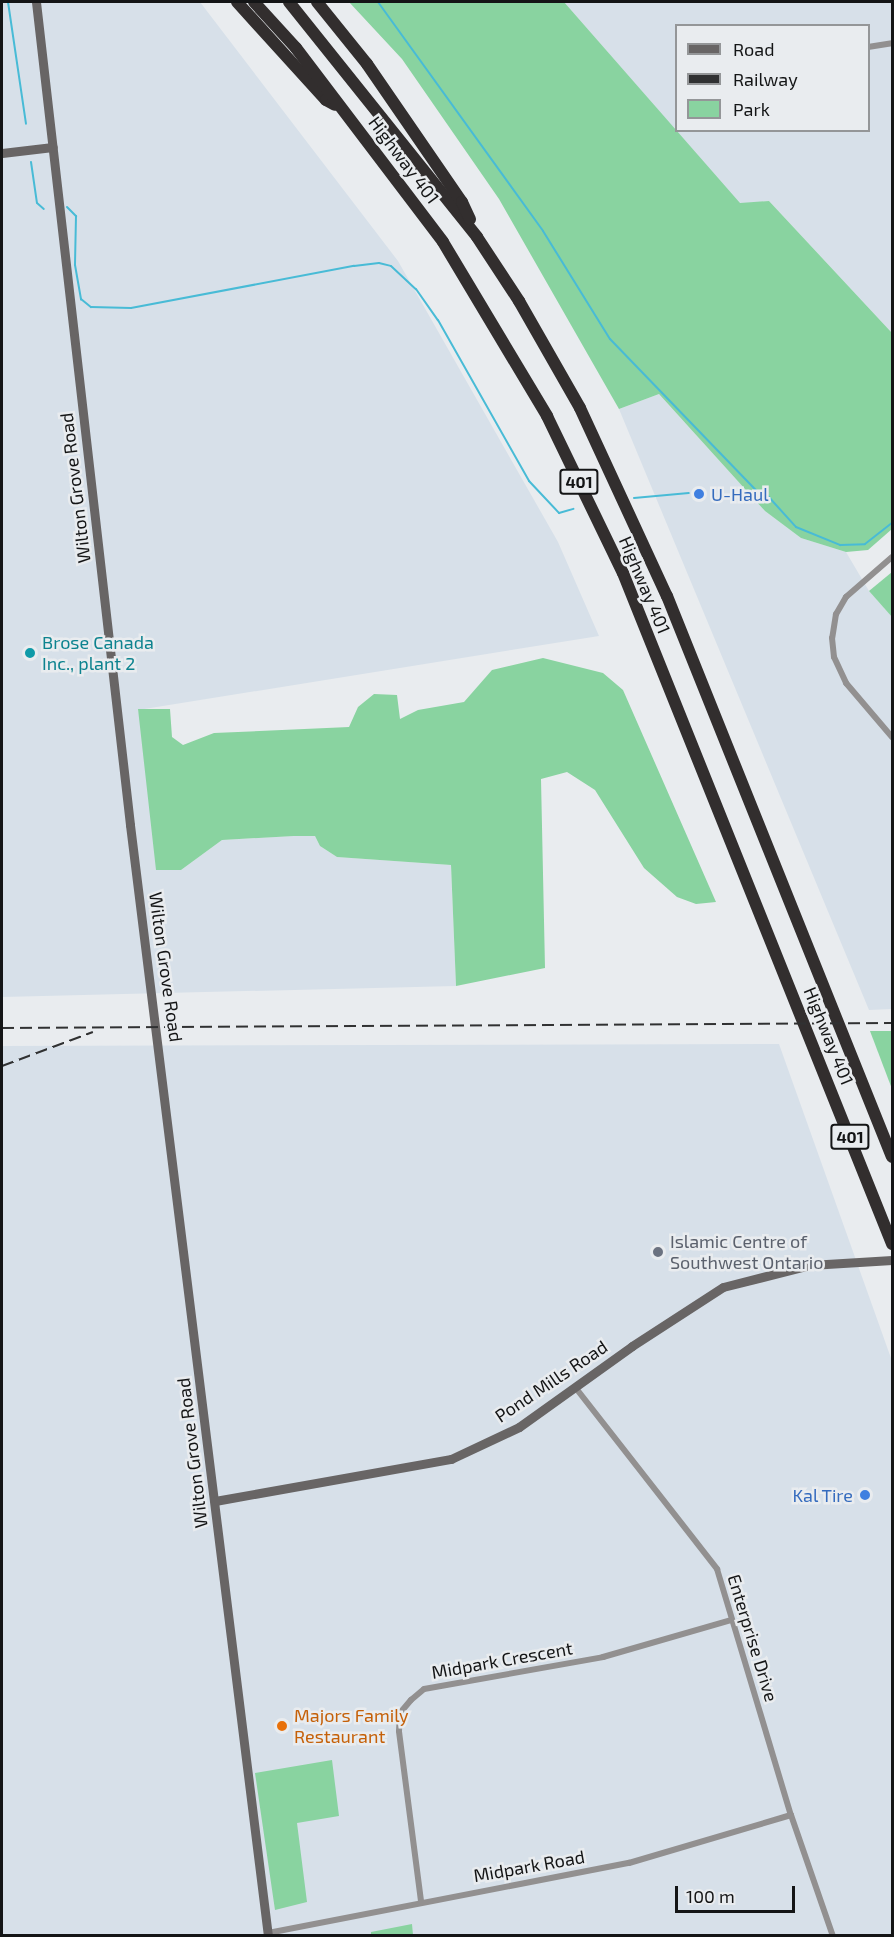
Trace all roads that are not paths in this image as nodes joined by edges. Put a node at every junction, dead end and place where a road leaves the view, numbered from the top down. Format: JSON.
{"nodes":[{"id":1,"x":36,"y":2,"type":"edge"},
{"id":2,"x":237,"y":2,"type":"edge"},
{"id":3,"x":255,"y":2,"type":"edge"},
{"id":4,"x":290,"y":2,"type":"edge"},
{"id":5,"x":317,"y":2,"type":"edge"},
{"id":6,"x":892,"y":43,"type":"edge"},
{"id":7,"x":870,"y":47,"type":"edge"},
{"id":8,"x":344,"y":110,"type":"junction"},
{"id":9,"x":53,"y":147,"type":"junction"},
{"id":10,"x":2,"y":153,"type":"edge"},
{"id":11,"x":477,"y":237,"type":"junction"},
{"id":12,"x":892,"y":557,"type":"edge"},
{"id":13,"x":892,"y":736,"type":"edge"},
{"id":14,"x":892,"y":1157,"type":"edge"},
{"id":15,"x":892,"y":1244,"type":"edge"},
{"id":16,"x":892,"y":1260,"type":"edge"},
{"id":17,"x":575,"y":1387,"type":"junction"},
{"id":18,"x":215,"y":1501,"type":"junction"},
{"id":19,"x":731,"y":1620,"type":"junction"},
{"id":20,"x":791,"y":1815,"type":"junction"},
{"id":21,"x":421,"y":1901,"type":"junction"},
{"id":22,"x":268,"y":1934,"type":"edge"},
{"id":23,"x":833,"y":1935,"type":"edge"}],
"edges":[{"from":1,"to":9,"type":"main road","name":"Wilton Grove Road"},
{"from":2,"to":8,"type":"highway"},
{"from":3,"to":8,"type":"highway","name":"Highway 401","number":"401"},
{"from":4,"to":11,"type":"highway","name":"Highway 401","number":"401"},
{"from":5,"to":11,"type":"highway"},
{"from":6,"to":7,"type":"street"},
{"from":8,"to":15,"type":"highway","name":"Highway 401","number":"401"},
{"from":9,"to":10,"type":"main road"},
{"from":9,"to":18,"type":"main road","name":"Wilton Grove Road"},
{"from":11,"to":14,"type":"highway","name":"Highway 401","number":"401"},
{"from":12,"to":13,"type":"street"},
{"from":16,"to":17,"type":"main road","name":"Pond Mills Road"},
{"from":17,"to":18,"type":"main road","name":"Pond Mills Road"},
{"from":17,"to":19,"type":"street","name":"Enterprise Drive"},
{"from":18,"to":22,"type":"main road","name":"Wilton Grove Road"},
{"from":19,"to":20,"type":"street","name":"Enterprise Drive"},
{"from":19,"to":21,"type":"street","name":"Midpark Crescent"},
{"from":20,"to":21,"type":"street","name":"Midpark Road"},
{"from":20,"to":23,"type":"street","name":"Enterprise Drive"},
{"from":21,"to":22,"type":"street","name":"Midpark Road"}]}
